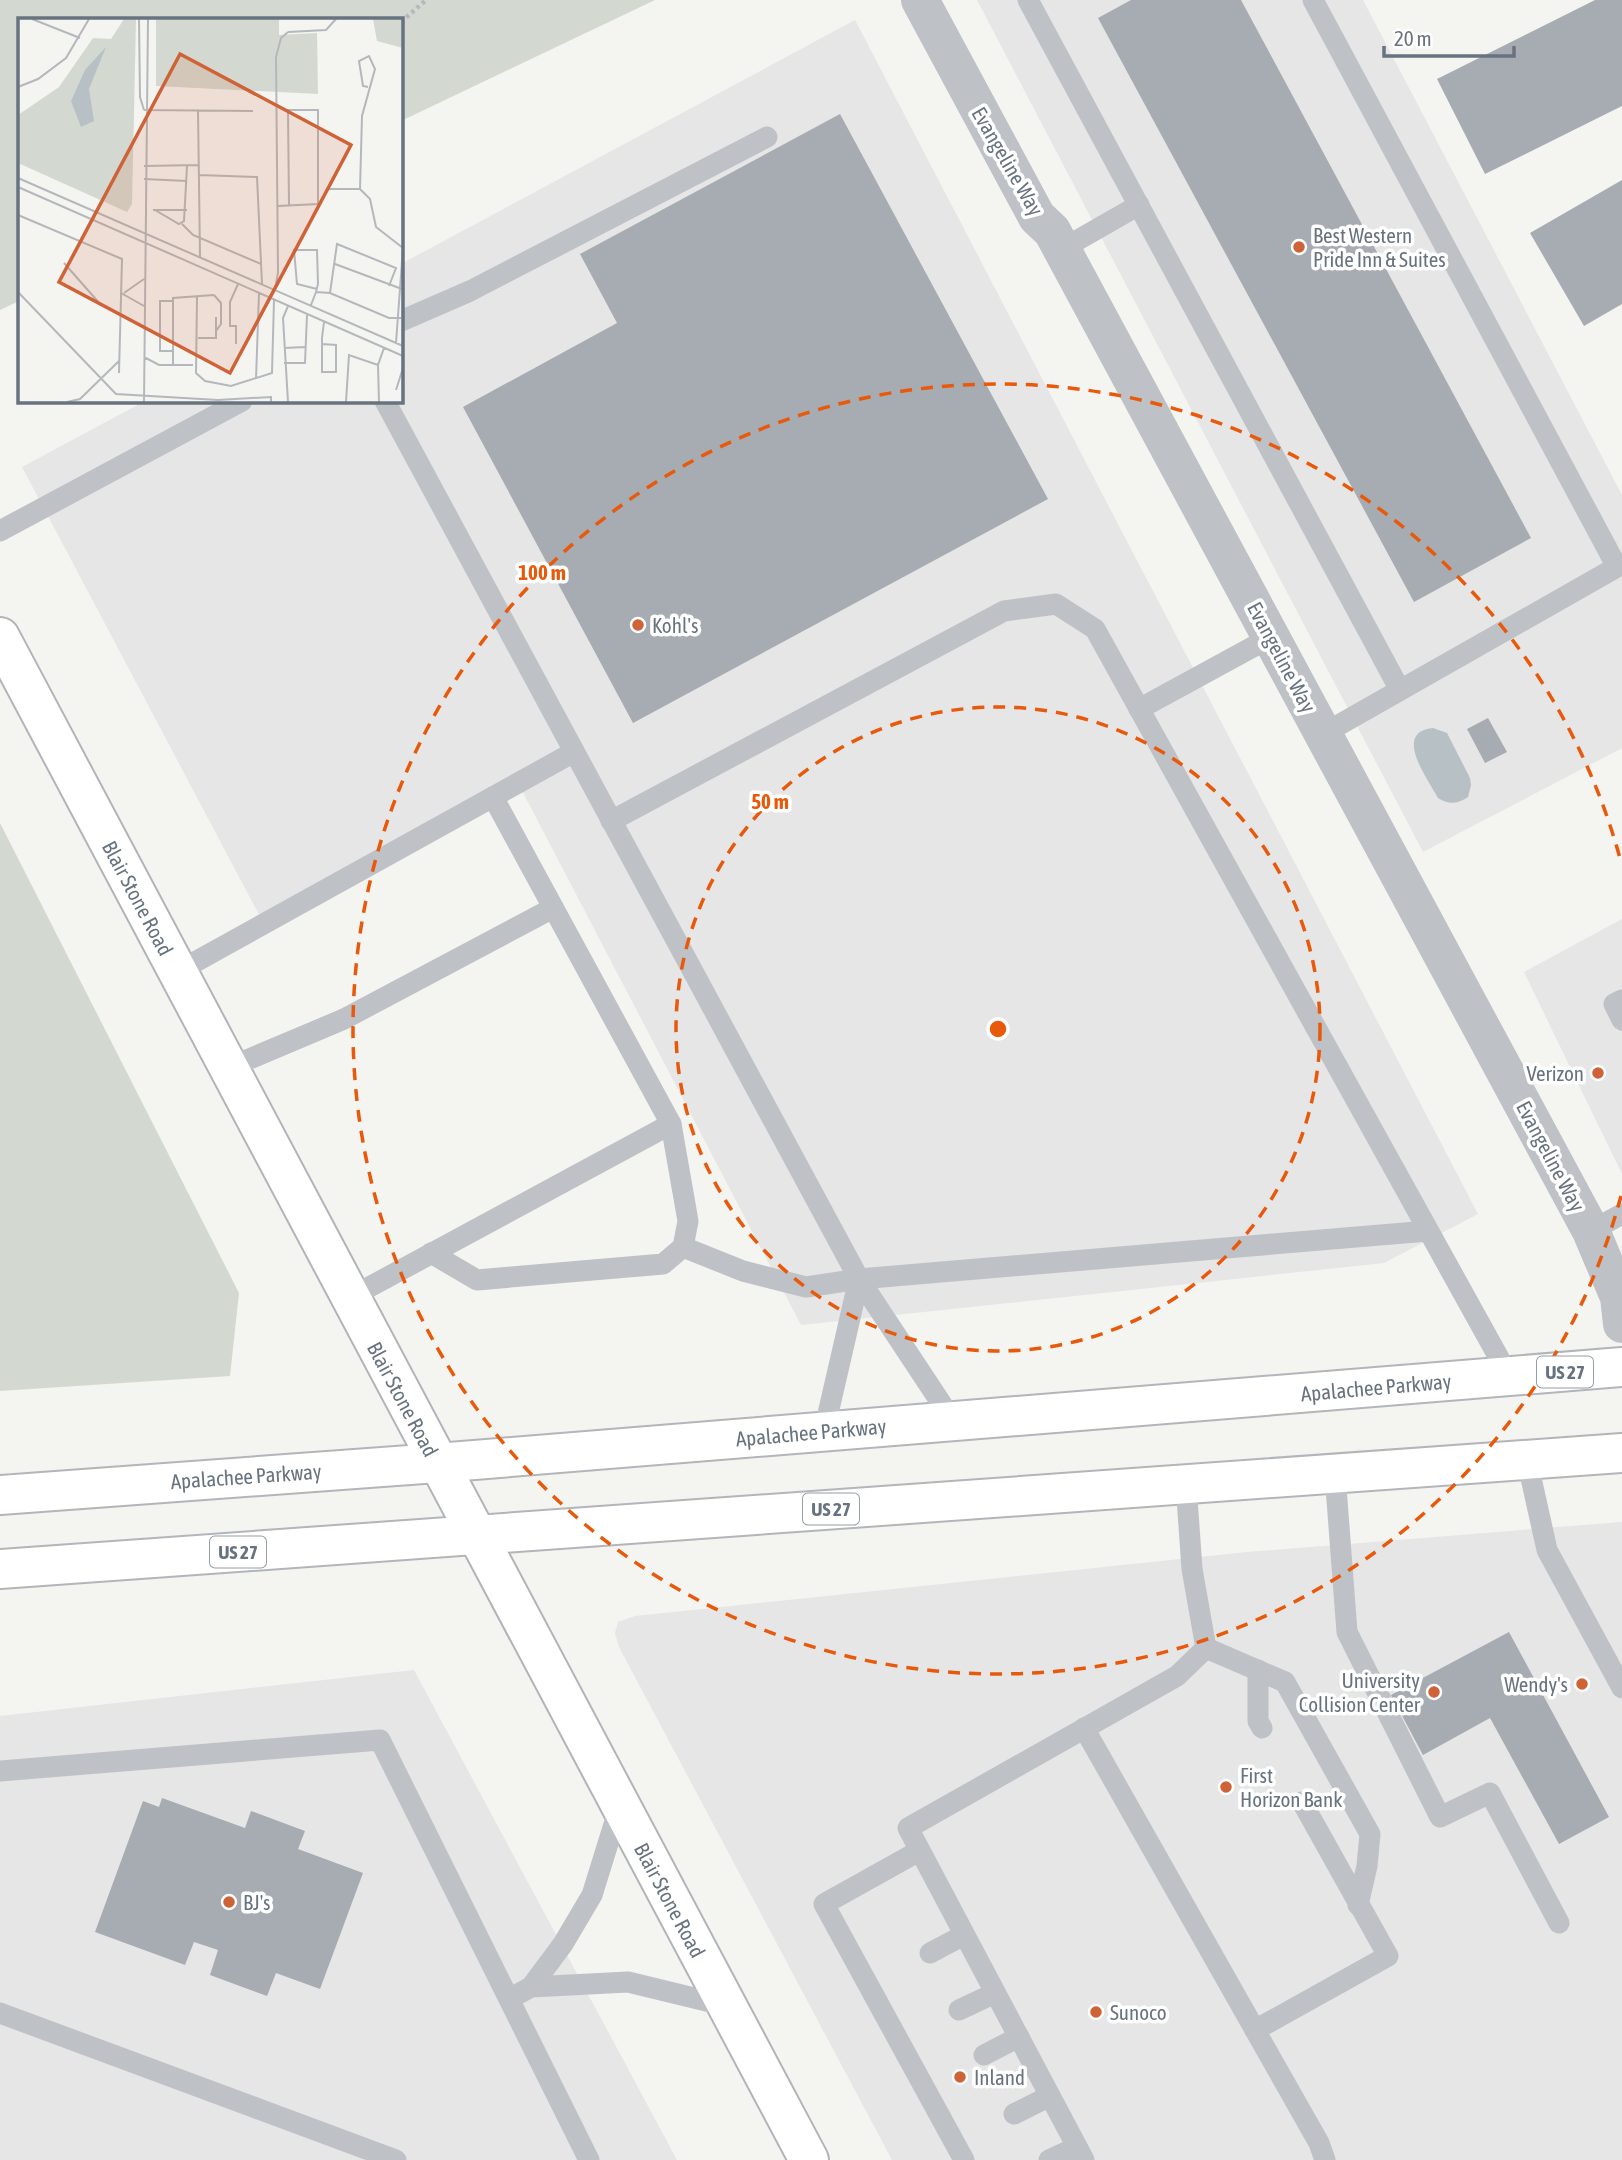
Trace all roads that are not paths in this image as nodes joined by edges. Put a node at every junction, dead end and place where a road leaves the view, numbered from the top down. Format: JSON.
{"nodes":[{"id":1,"x":920,"y":0,"type":"edge"},
{"id":2,"x":1028,"y":0,"type":"edge"},
{"id":3,"x":1313,"y":0,"type":"edge"},
{"id":4,"x":767,"y":137,"type":"dead end"},
{"id":5,"x":1139,"y":205,"type":"junction"},
{"id":6,"x":1062,"y":248,"type":"junction"},
{"id":7,"x":402,"y":321,"type":"edge"},
{"id":8,"x":240,"y":402,"type":"edge"},
{"id":9,"x":386,"y":402,"type":"edge"},
{"id":10,"x":0,"y":531,"type":"edge"},
{"id":11,"x":0,"y":637,"type":"edge"},
{"id":12,"x":1271,"y":637,"type":"junction"},
{"id":13,"x":1400,"y":690,"type":"junction"},
{"id":14,"x":1139,"y":709,"type":"junction"},
{"id":15,"x":1324,"y":734,"type":"junction"},
{"id":16,"x":574,"y":752,"type":"junction"},
{"id":17,"x":493,"y":797,"type":"junction"},
{"id":18,"x":611,"y":821,"type":"junction"},
{"id":19,"x":554,"y":908,"type":"junction"},
{"id":20,"x":177,"y":972,"type":"junction"},
{"id":21,"x":1622,"y":1000,"type":"edge"},
{"id":22,"x":1622,"y":1020,"type":"edge"},
{"id":23,"x":228,"y":1068,"type":"junction"},
{"id":24,"x":671,"y":1124,"type":"junction"},
{"id":25,"x":1607,"y":1223,"type":"edge"},
{"id":26,"x":1428,"y":1231,"type":"junction"},
{"id":27,"x":683,"y":1247,"type":"junction"},
{"id":28,"x":431,"y":1254,"type":"junction"},
{"id":29,"x":859,"y":1279,"type":"junction"},
{"id":30,"x":349,"y":1298,"type":"junction"},
{"id":31,"x":1622,"y":1324,"type":"edge"},
{"id":32,"x":1622,"y":1367,"type":"edge"},
{"id":33,"x":1509,"y":1376,"type":"junction"},
{"id":34,"x":953,"y":1421,"type":"junction"},
{"id":35,"x":824,"y":1431,"type":"junction"},
{"id":36,"x":1622,"y":1453,"type":"edge"},
{"id":37,"x":1527,"y":1460,"type":"junction"},
{"id":38,"x":437,"y":1462,"type":"junction"},
{"id":39,"x":1335,"y":1474,"type":"junction"},
{"id":40,"x":1186,"y":1483,"type":"junction"},
{"id":41,"x":0,"y":1494,"type":"edge"},
{"id":42,"x":475,"y":1534,"type":"junction"},
{"id":43,"x":0,"y":1569,"type":"edge"},
{"id":44,"x":1206,"y":1648,"type":"junction"},
{"id":45,"x":1613,"y":1650,"type":"edge"},
{"id":46,"x":1258,"y":1670,"type":"junction"},
{"id":47,"x":1622,"y":1688,"type":"edge"},
{"id":48,"x":1084,"y":1728,"type":"junction"},
{"id":49,"x":1262,"y":1728,"type":"dead end"},
{"id":50,"x":0,"y":1771,"type":"edge"},
{"id":51,"x":1302,"y":1802,"type":"dead end"},
{"id":52,"x":620,"y":1805,"type":"junction"},
{"id":53,"x":919,"y":1851,"type":"junction"},
{"id":54,"x":1358,"y":1905,"type":"junction"},
{"id":55,"x":1559,"y":1923,"type":"dead end"},
{"id":56,"x":964,"y":1935,"type":"junction"},
{"id":57,"x":930,"y":1953,"type":"dead end"},
{"id":58,"x":531,"y":1987,"type":"junction"},
{"id":59,"x":995,"y":1993,"type":"junction"},
{"id":60,"x":509,"y":1999,"type":"junction"},
{"id":61,"x":727,"y":2006,"type":"junction"},
{"id":62,"x":959,"y":2010,"type":"dead end"},
{"id":63,"x":0,"y":2013,"type":"edge"},
{"id":64,"x":1255,"y":2030,"type":"junction"},
{"id":65,"x":1019,"y":2037,"type":"junction"},
{"id":66,"x":984,"y":2055,"type":"dead end"},
{"id":67,"x":1050,"y":2096,"type":"junction"},
{"id":68,"x":1013,"y":2114,"type":"dead end"},
{"id":69,"x":964,"y":2146,"type":"edge"},
{"id":70,"x":1081,"y":2153,"type":"edge"},
{"id":71,"x":396,"y":2160,"type":"edge"},
{"id":72,"x":589,"y":2160,"type":"edge"},
{"id":73,"x":809,"y":2160,"type":"edge"},
{"id":74,"x":1049,"y":2160,"type":"edge"},
{"id":75,"x":1325,"y":2160,"type":"edge"}],
"edges":[{"from":1,"to":6,"type":"street","name":"Evangeline Way"},
{"from":2,"to":5,"type":"lane"},
{"from":3,"to":13,"type":"lane"},
{"from":4,"to":7,"type":"lane"},
{"from":5,"to":6,"type":"lane"},
{"from":5,"to":13,"type":"lane"},
{"from":6,"to":12,"type":"street","name":"Evangeline Way"},
{"from":8,"to":10,"type":"lane"},
{"from":9,"to":16,"type":"lane"},
{"from":11,"to":20,"type":"main road","name":"Blair Stone Road"},
{"from":12,"to":14,"type":"lane"},
{"from":12,"to":15,"type":"street","name":"Evangeline Way"},
{"from":13,"to":15,"type":"lane"},
{"from":14,"to":18,"type":"lane"},
{"from":14,"to":26,"type":"lane"},
{"from":15,"to":25,"type":"street","name":"Evangeline Way"},
{"from":16,"to":17,"type":"lane"},
{"from":16,"to":18,"type":"lane"},
{"from":17,"to":19,"type":"lane"},
{"from":17,"to":20,"type":"lane"},
{"from":18,"to":29,"type":"lane"},
{"from":19,"to":23,"type":"lane"},
{"from":19,"to":24,"type":"lane"},
{"from":20,"to":23,"type":"main road","name":"Blair Stone Road"},
{"from":21,"to":22,"type":"lane"},
{"from":23,"to":30,"type":"main road","name":"Blair Stone Road"},
{"from":24,"to":27,"type":"lane"},
{"from":24,"to":28,"type":"lane"},
{"from":25,"to":31,"type":"street","name":"Evangeline Way"},
{"from":26,"to":29,"type":"lane"},
{"from":26,"to":33,"type":"lane"},
{"from":27,"to":28,"type":"lane"},
{"from":27,"to":29,"type":"lane"},
{"from":28,"to":30,"type":"lane"},
{"from":29,"to":34,"type":"lane"},
{"from":29,"to":35,"type":"lane"},
{"from":30,"to":38,"type":"main road","name":"Blair Stone Road"},
{"from":32,"to":33,"type":"main road","name":"Apalachee Parkway","number":"US 27"},
{"from":33,"to":34,"type":"main road","name":"Apalachee Parkway","number":"US 27"},
{"from":34,"to":35,"type":"main road","name":"Apalachee Parkway","number":"US 27"},
{"from":35,"to":38,"type":"main road","name":"Apalachee Parkway","number":"US 27"},
{"from":36,"to":37,"type":"main road","number":"US 27"},
{"from":37,"to":39,"type":"main road","number":"US 27"},
{"from":37,"to":45,"type":"lane"},
{"from":38,"to":41,"type":"main road","name":"Apalachee Parkway","number":"US 27"},
{"from":38,"to":42,"type":"main road","name":"Blair Stone Road"},
{"from":39,"to":40,"type":"main road","number":"US 27"},
{"from":39,"to":55,"type":"lane"},
{"from":40,"to":42,"type":"main road","number":"US 27"},
{"from":40,"to":44,"type":"lane"},
{"from":42,"to":43,"type":"main road","number":"US 27"},
{"from":42,"to":52,"type":"main road","name":"Blair Stone Road"},
{"from":44,"to":46,"type":"lane"},
{"from":44,"to":48,"type":"lane"},
{"from":45,"to":47,"type":"lane"},
{"from":46,"to":49,"type":"lane"},
{"from":46,"to":54,"type":"lane"},
{"from":48,"to":53,"type":"lane"},
{"from":48,"to":64,"type":"lane"},
{"from":50,"to":60,"type":"lane"},
{"from":51,"to":54,"type":"lane"},
{"from":52,"to":58,"type":"lane"},
{"from":52,"to":61,"type":"main road","name":"Blair Stone Road"},
{"from":53,"to":56,"type":"lane"},
{"from":53,"to":69,"type":"lane"},
{"from":54,"to":64,"type":"lane"},
{"from":56,"to":57,"type":"lane"},
{"from":56,"to":59,"type":"lane"},
{"from":58,"to":60,"type":"lane"},
{"from":58,"to":61,"type":"lane"},
{"from":59,"to":62,"type":"lane"},
{"from":59,"to":65,"type":"lane"},
{"from":60,"to":72,"type":"lane"},
{"from":61,"to":73,"type":"main road","name":"Blair Stone Road"},
{"from":63,"to":71,"type":"lane"},
{"from":64,"to":75,"type":"lane"},
{"from":65,"to":66,"type":"lane"},
{"from":65,"to":67,"type":"lane"},
{"from":67,"to":68,"type":"lane"},
{"from":67,"to":70,"type":"lane"},
{"from":70,"to":74,"type":"lane"}]}
